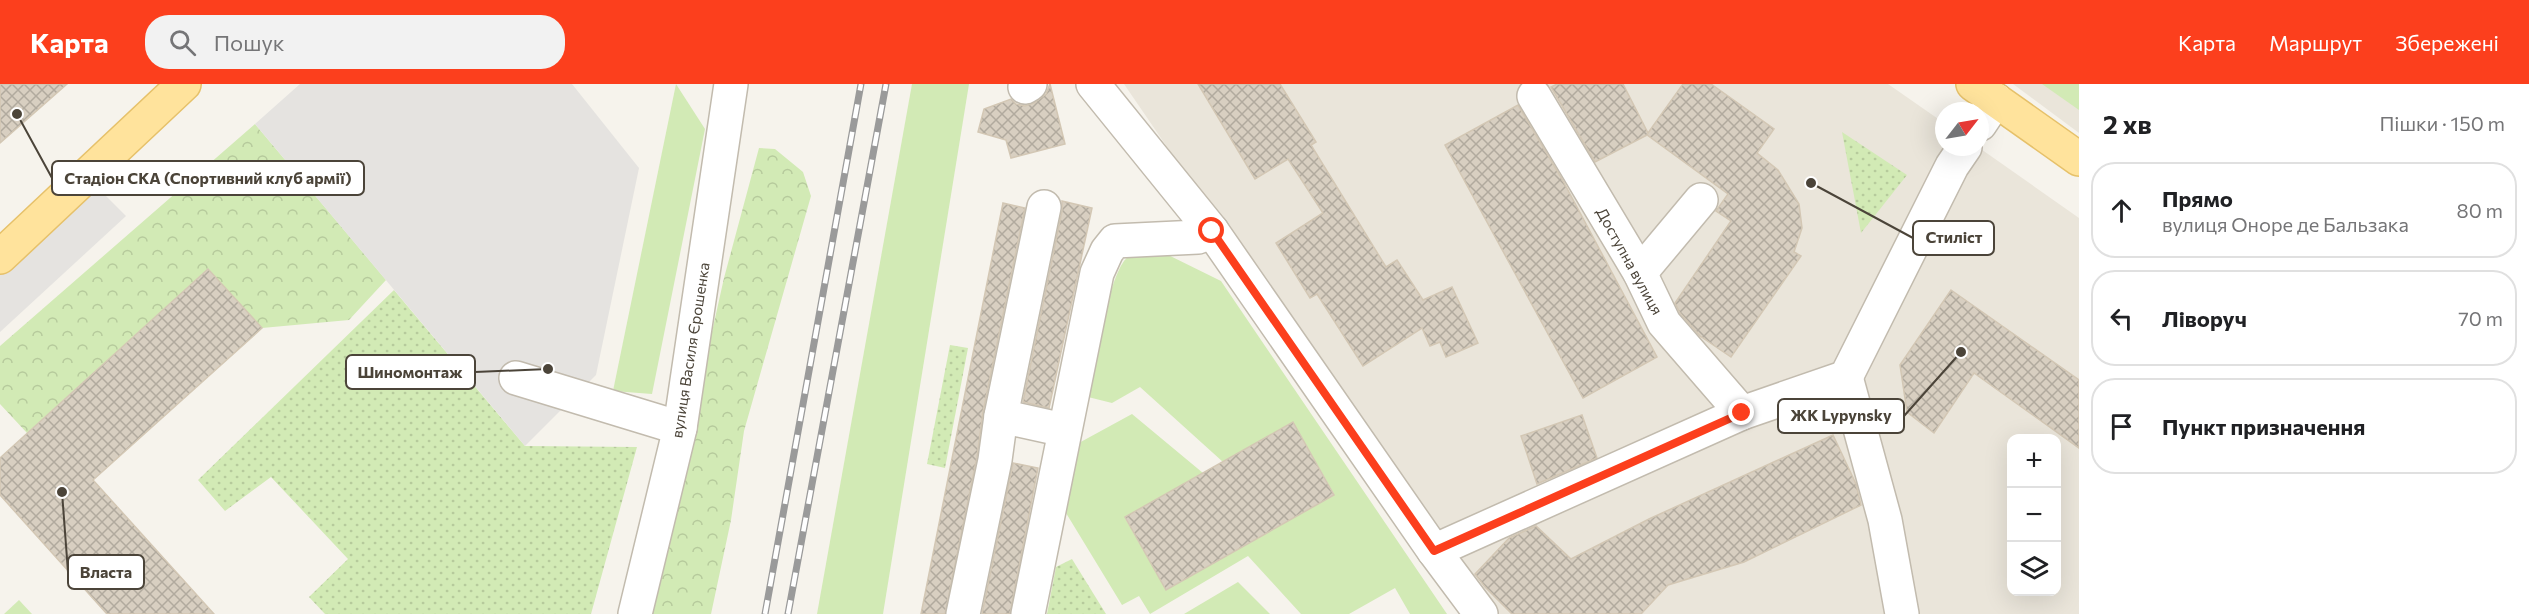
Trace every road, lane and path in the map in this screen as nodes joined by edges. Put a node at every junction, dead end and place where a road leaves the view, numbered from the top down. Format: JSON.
{"nodes":[{"id":1,"x":184,"y":84,"type":"edge"},
{"id":2,"x":731,"y":84,"type":"edge"},
{"id":3,"x":1094,"y":84,"type":"edge"},
{"id":4,"x":1533,"y":96,"type":"dead end"},
{"id":5,"x":1989,"y":106,"type":"edge"},
{"id":6,"x":1959,"y":156,"type":"edge"},
{"id":7,"x":2079,"y":159,"type":"edge"},
{"id":8,"x":1701,"y":200,"type":"dead end"},
{"id":9,"x":1044,"y":207,"type":"dead end"},
{"id":10,"x":1212,"y":231,"type":"junction"},
{"id":11,"x":0,"y":257,"type":"edge"},
{"id":12,"x":1640,"y":273,"type":"junction"},
{"id":13,"x":1846,"y":377,"type":"junction"},
{"id":14,"x":516,"y":378,"type":"dead end"},
{"id":15,"x":1742,"y":413,"type":"junction"},
{"id":16,"x":1001,"y":416,"type":"junction"},
{"id":17,"x":680,"y":428,"type":"junction"},
{"id":18,"x":1064,"y":430,"type":"junction"},
{"id":19,"x":1434,"y":551,"type":"junction"},
{"id":20,"x":635,"y":614,"type":"edge"},
{"id":21,"x":963,"y":614,"type":"edge"},
{"id":22,"x":1028,"y":614,"type":"edge"},
{"id":23,"x":1481,"y":614,"type":"edge"},
{"id":24,"x":1902,"y":614,"type":"edge"}],
"edges":[{"from":1,"to":11,"type":"main road"},
{"from":2,"to":17,"type":"street","name":"вулиця Василя Єрошенка"},
{"from":3,"to":10,"type":"street"},
{"from":4,"to":12,"type":"street","name":"Доступна вулиця"},
{"from":5,"to":7,"type":"main road"},
{"from":6,"to":13,"type":"street"},
{"from":8,"to":12,"type":"street"},
{"from":9,"to":16,"type":"street"},
{"from":10,"to":18,"type":"street"},
{"from":10,"to":19,"type":"street"},
{"from":12,"to":15,"type":"street","name":"Доступна вулиця"},
{"from":13,"to":15,"type":"street"},
{"from":13,"to":24,"type":"street"},
{"from":14,"to":17,"type":"street"},
{"from":15,"to":19,"type":"street"},
{"from":16,"to":18,"type":"street"},
{"from":16,"to":21,"type":"street"},
{"from":17,"to":20,"type":"street","name":"вулиця Василя Єрошенка"},
{"from":18,"to":22,"type":"street"},
{"from":19,"to":23,"type":"street"}]}
